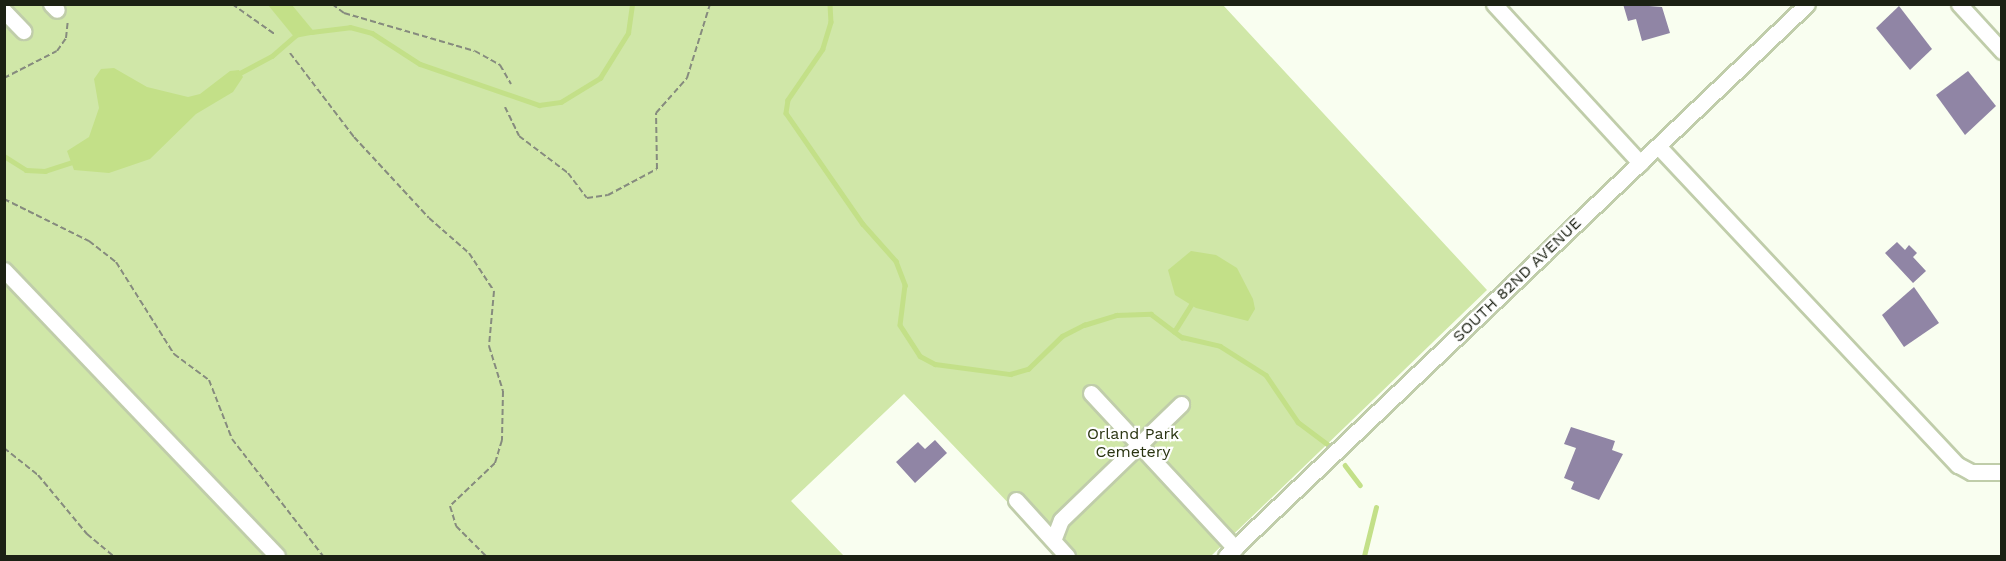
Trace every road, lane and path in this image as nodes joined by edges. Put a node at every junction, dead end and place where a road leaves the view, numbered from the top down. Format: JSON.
{"nodes":[{"id":1,"x":232,"y":4,"type":"edge"},
{"id":2,"x":332,"y":4,"type":"edge"},
{"id":3,"x":710,"y":4,"type":"edge"},
{"id":4,"x":1494,"y":4,"type":"edge"},
{"id":5,"x":1808,"y":4,"type":"edge"},
{"id":6,"x":1959,"y":4,"type":"edge"},
{"id":7,"x":58,"y":8,"type":"edge"},
{"id":8,"x":4,"y":11,"type":"edge"},
{"id":9,"x":23,"y":31,"type":"dead end"},
{"id":10,"x":276,"y":35,"type":"dead end"},
{"id":11,"x":2001,"y":51,"type":"edge"},
{"id":12,"x":290,"y":53,"type":"dead end"},
{"id":13,"x":4,"y":78,"type":"edge"},
{"id":14,"x":511,"y":84,"type":"dead end"},
{"id":15,"x":505,"y":107,"type":"dead end"},
{"id":16,"x":1658,"y":146,"type":"junction"},
{"id":17,"x":1640,"y":164,"type":"junction"},
{"id":18,"x":4,"y":199,"type":"edge"},
{"id":19,"x":4,"y":270,"type":"edge"},
{"id":20,"x":1090,"y":393,"type":"dead end"},
{"id":21,"x":1181,"y":404,"type":"dead end"},
{"id":22,"x":1138,"y":445,"type":"junction"},
{"id":23,"x":4,"y":448,"type":"edge"},
{"id":24,"x":2001,"y":472,"type":"edge"},
{"id":25,"x":1016,"y":500,"type":"dead end"},
{"id":26,"x":1054,"y":538,"type":"junction"},
{"id":27,"x":1231,"y":552,"type":"edge"},
{"id":28,"x":113,"y":556,"type":"edge"},
{"id":29,"x":277,"y":556,"type":"edge"},
{"id":30,"x":323,"y":556,"type":"edge"},
{"id":31,"x":486,"y":556,"type":"edge"},
{"id":32,"x":1067,"y":556,"type":"edge"}],
"edges":[{"from":1,"to":10,"type":"path"},
{"from":2,"to":14,"type":"path"},
{"from":3,"to":15,"type":"path"},
{"from":4,"to":17,"type":"street"},
{"from":5,"to":16,"type":"street","name":"SOUTH 82ND AVENUE"},
{"from":6,"to":11,"type":"street"},
{"from":7,"to":13,"type":"path"},
{"from":8,"to":9,"type":"street"},
{"from":12,"to":31,"type":"path"},
{"from":16,"to":17,"type":"street","name":"SOUTH 82ND AVENUE"},
{"from":16,"to":24,"type":"street"},
{"from":17,"to":27,"type":"street","name":"SOUTH 82ND AVENUE"},
{"from":18,"to":30,"type":"path"},
{"from":19,"to":29,"type":"street"},
{"from":20,"to":22,"type":"street"},
{"from":21,"to":22,"type":"street"},
{"from":22,"to":26,"type":"street"},
{"from":22,"to":27,"type":"street"},
{"from":23,"to":28,"type":"path"},
{"from":25,"to":26,"type":"street"},
{"from":26,"to":32,"type":"street"}]}
